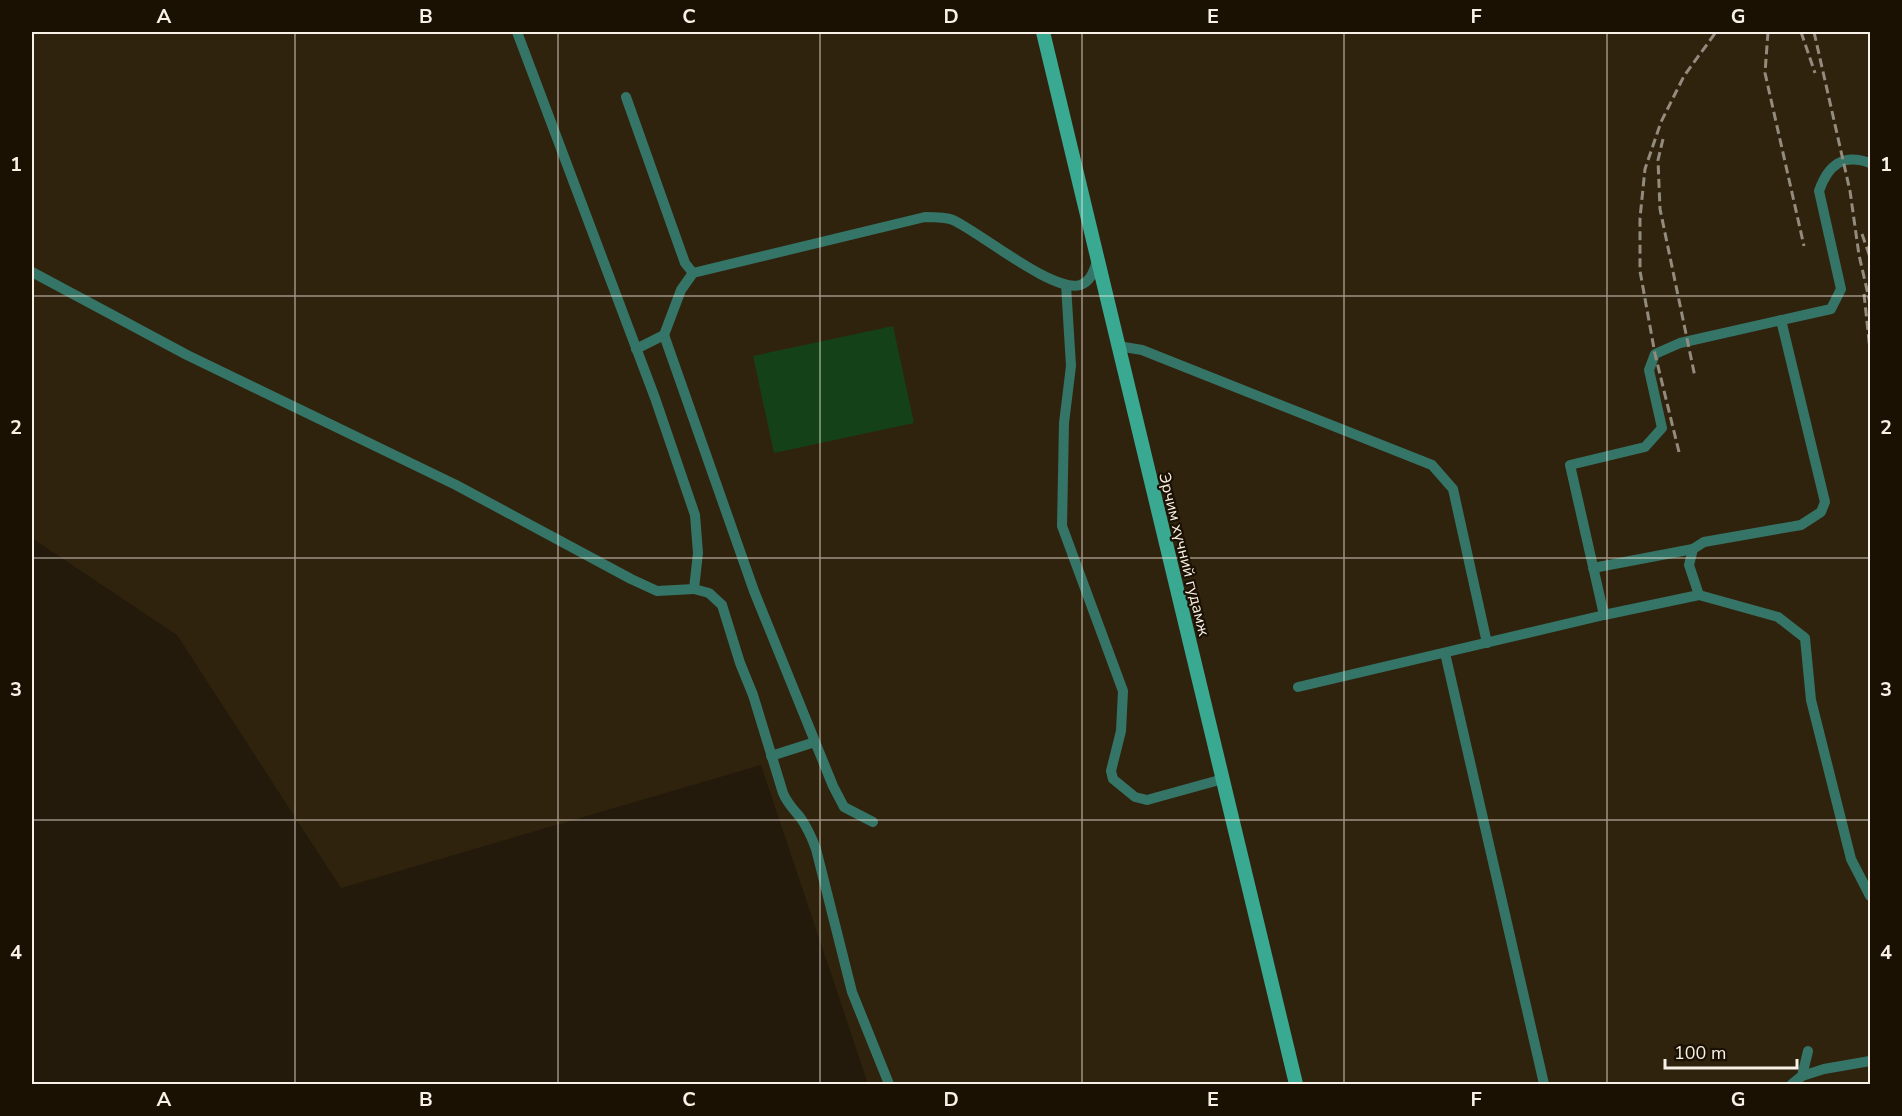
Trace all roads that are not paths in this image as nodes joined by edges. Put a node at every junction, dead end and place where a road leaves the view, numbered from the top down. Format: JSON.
{"nodes":[{"id":1,"x":517,"y":32,"type":"edge"},
{"id":2,"x":1043,"y":32,"type":"edge"},
{"id":3,"x":626,"y":96,"type":"dead end"},
{"id":4,"x":1870,"y":163,"type":"edge"},
{"id":5,"x":1098,"y":259,"type":"junction"},
{"id":6,"x":32,"y":272,"type":"edge"},
{"id":7,"x":693,"y":273,"type":"junction"},
{"id":8,"x":1066,"y":285,"type":"junction"},
{"id":9,"x":1781,"y":320,"type":"junction"},
{"id":10,"x":664,"y":335,"type":"junction"},
{"id":11,"x":1118,"y":346,"type":"junction"},
{"id":12,"x":636,"y":349,"type":"junction"},
{"id":13,"x":1694,"y":549,"type":"junction"},
{"id":14,"x":1593,"y":568,"type":"junction"},
{"id":15,"x":694,"y":589,"type":"junction"},
{"id":16,"x":1699,"y":595,"type":"junction"},
{"id":17,"x":1604,"y":615,"type":"junction"},
{"id":18,"x":1487,"y":643,"type":"junction"},
{"id":19,"x":1445,"y":653,"type":"junction"},
{"id":20,"x":1298,"y":687,"type":"dead end"},
{"id":21,"x":815,"y":742,"type":"junction"},
{"id":22,"x":771,"y":756,"type":"junction"},
{"id":23,"x":1223,"y":779,"type":"junction"},
{"id":24,"x":873,"y":822,"type":"dead end"},
{"id":25,"x":1870,"y":897,"type":"edge"},
{"id":26,"x":1808,"y":1051,"type":"dead end"},
{"id":27,"x":1870,"y":1061,"type":"edge"},
{"id":28,"x":1802,"y":1076,"type":"junction"},
{"id":29,"x":889,"y":1084,"type":"edge"},
{"id":30,"x":1296,"y":1084,"type":"edge"},
{"id":31,"x":1544,"y":1084,"type":"edge"},
{"id":32,"x":1792,"y":1084,"type":"edge"}],
"edges":[{"from":1,"to":12,"type":"street"},
{"from":2,"to":5,"type":"main road","name":"Эрчим хүчний гудамж"},
{"from":3,"to":7,"type":"street"},
{"from":4,"to":9,"type":"street"},
{"from":5,"to":8,"type":"street"},
{"from":5,"to":11,"type":"main road","name":"Эрчим хүчний гудамж"},
{"from":6,"to":15,"type":"street"},
{"from":7,"to":8,"type":"street"},
{"from":7,"to":10,"type":"street"},
{"from":8,"to":23,"type":"street"},
{"from":9,"to":13,"type":"street"},
{"from":9,"to":14,"type":"street"},
{"from":10,"to":12,"type":"street"},
{"from":10,"to":21,"type":"street"},
{"from":11,"to":18,"type":"street"},
{"from":11,"to":23,"type":"main road","name":"Эрчим хүчний гудамж"},
{"from":12,"to":15,"type":"street"},
{"from":13,"to":14,"type":"street"},
{"from":13,"to":16,"type":"street"},
{"from":14,"to":17,"type":"street"},
{"from":15,"to":22,"type":"street"},
{"from":16,"to":17,"type":"street"},
{"from":16,"to":25,"type":"street"},
{"from":17,"to":18,"type":"street"},
{"from":18,"to":19,"type":"street"},
{"from":19,"to":20,"type":"street"},
{"from":19,"to":31,"type":"street"},
{"from":21,"to":22,"type":"street"},
{"from":21,"to":24,"type":"street"},
{"from":22,"to":29,"type":"street"},
{"from":23,"to":30,"type":"main road","name":"Эрчим хүчний гудамж"},
{"from":26,"to":28,"type":"street"},
{"from":27,"to":28,"type":"street"},
{"from":28,"to":32,"type":"street"}]}
